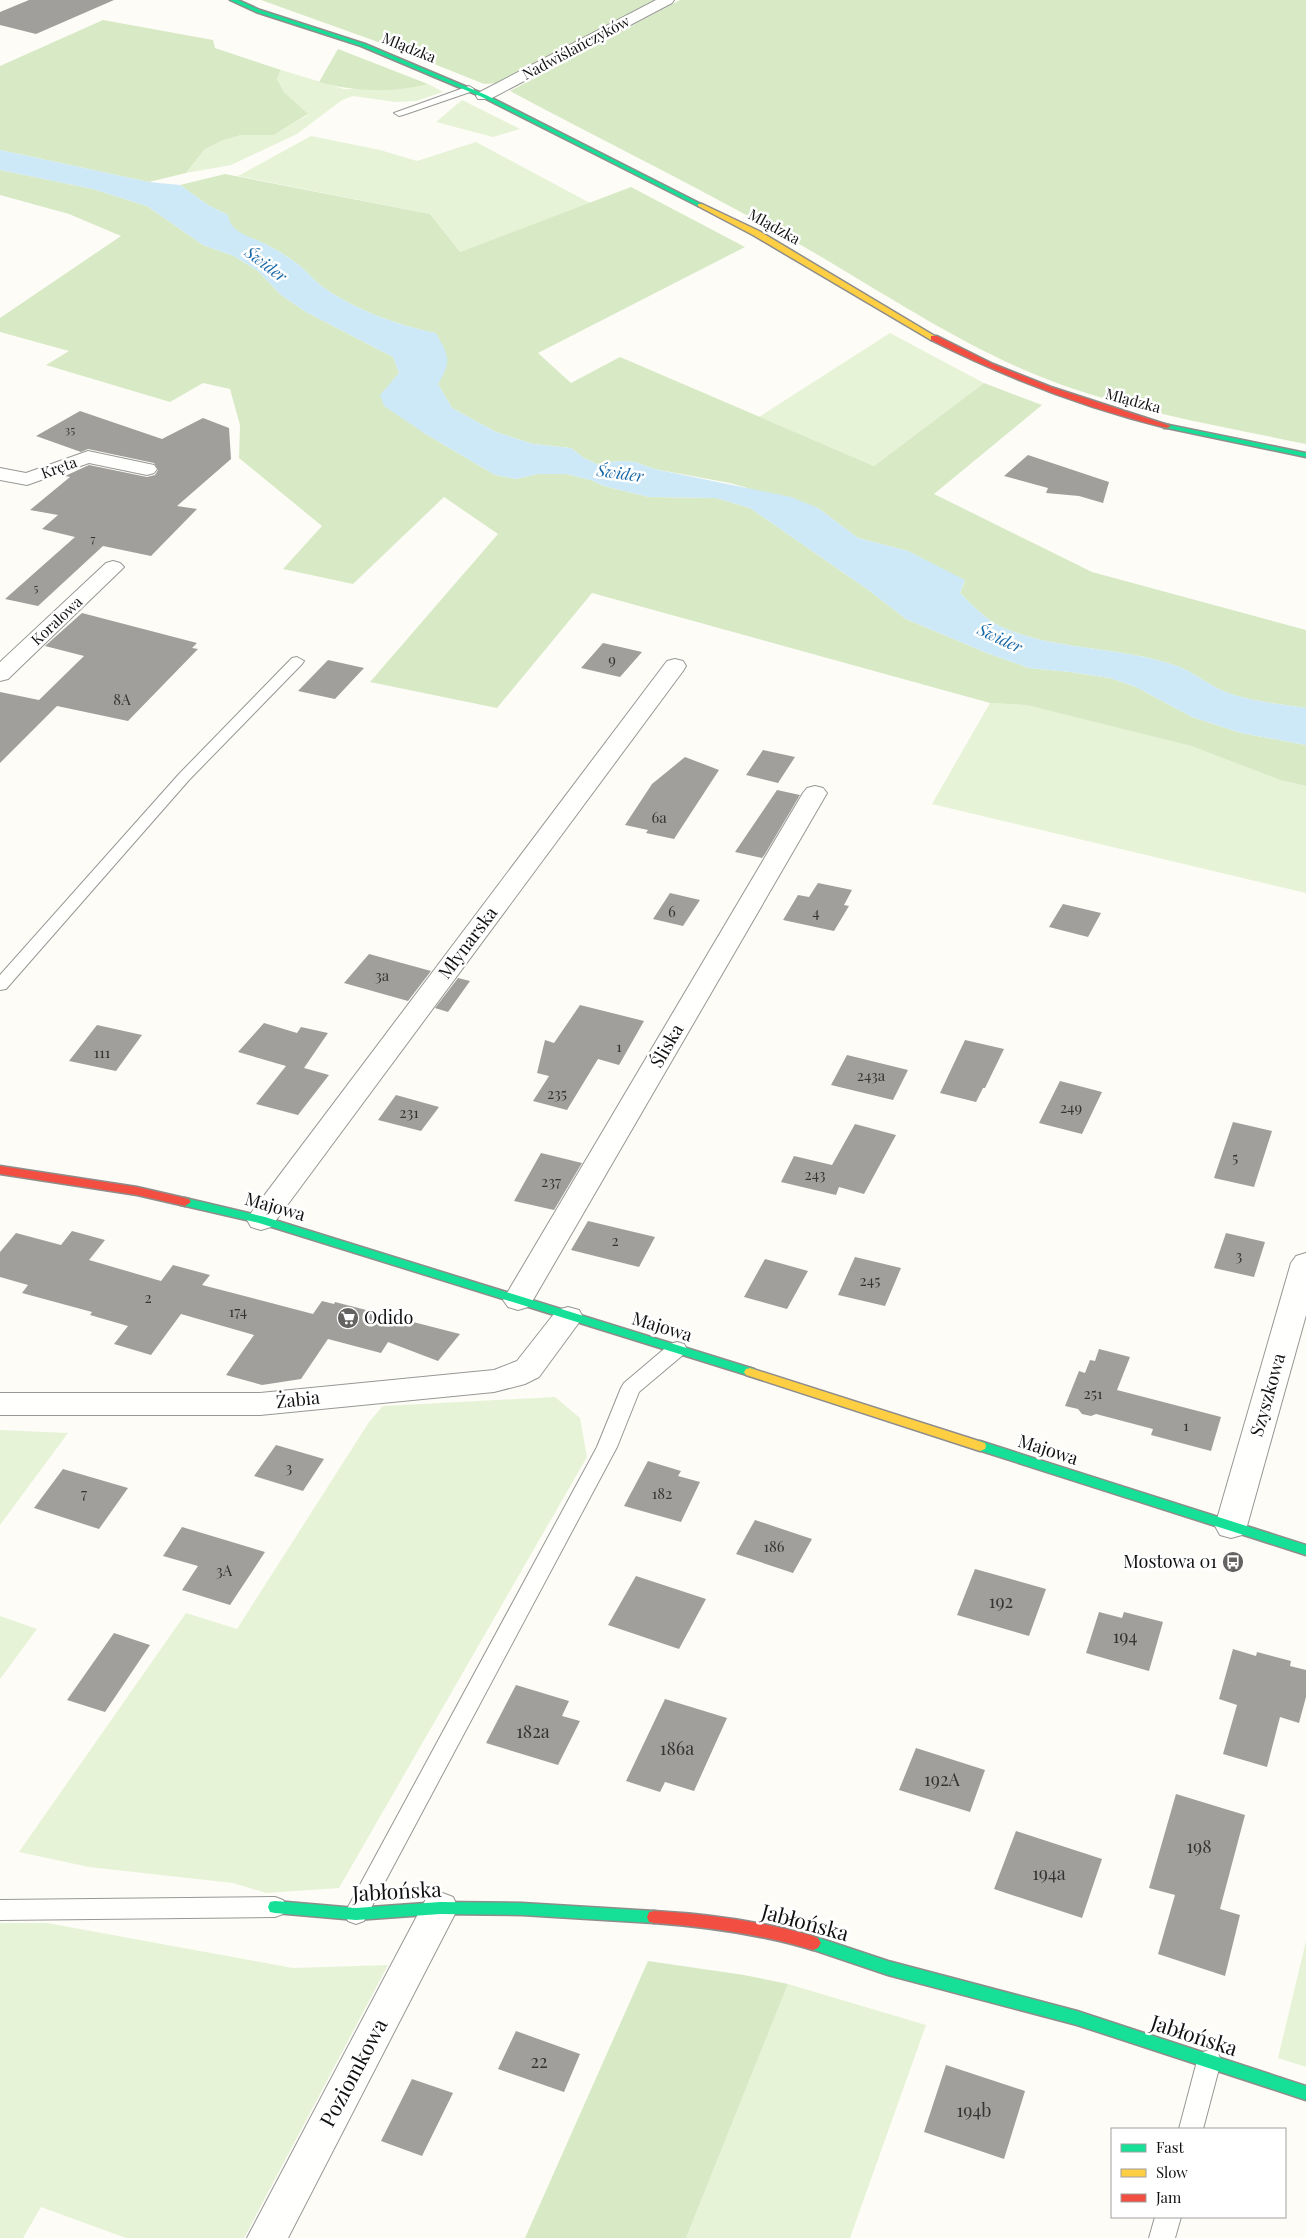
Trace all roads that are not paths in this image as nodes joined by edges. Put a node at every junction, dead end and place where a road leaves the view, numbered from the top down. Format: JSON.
{"nodes":[{"id":1,"x":233,"y":0,"type":"edge"},
{"id":2,"x":668,"y":0,"type":"edge"},
{"id":3,"x":469,"y":89,"type":"junction"},
{"id":4,"x":484,"y":96,"type":"junction"},
{"id":5,"x":399,"y":113,"type":"dead end"},
{"id":6,"x":1306,"y":455,"type":"edge"},
{"id":7,"x":147,"y":469,"type":"dead end"},
{"id":8,"x":0,"y":474,"type":"edge"},
{"id":9,"x":113,"y":567,"type":"dead end"},
{"id":10,"x":297,"y":661,"type":"dead end"},
{"id":11,"x":675,"y":666,"type":"dead end"},
{"id":12,"x":0,"y":674,"type":"edge"},
{"id":13,"x":815,"y":793,"type":"dead end"},
{"id":14,"x":0,"y":985,"type":"edge"},
{"id":15,"x":0,"y":1170,"type":"edge"},
{"id":16,"x":261,"y":1220,"type":"junction"},
{"id":17,"x":1306,"y":1264,"type":"edge"},
{"id":18,"x":518,"y":1300,"type":"junction"},
{"id":19,"x":568,"y":1317,"type":"junction"},
{"id":20,"x":677,"y":1349,"type":"junction"},
{"id":21,"x":0,"y":1404,"type":"edge"},
{"id":22,"x":1231,"y":1526,"type":"junction"},
{"id":23,"x":1306,"y":1550,"type":"edge"},
{"id":24,"x":275,"y":1907,"type":"joint"},
{"id":25,"x":440,"y":1908,"type":"junction"},
{"id":26,"x":0,"y":1910,"type":"edge"},
{"id":27,"x":356,"y":1914,"type":"junction"},
{"id":28,"x":1209,"y":2061,"type":"junction"},
{"id":29,"x":1306,"y":2092,"type":"edge"},
{"id":30,"x":1191,"y":2128,"type":"edge"},
{"id":31,"x":1168,"y":2218,"type":"edge"},
{"id":32,"x":267,"y":2238,"type":"edge"},
{"id":33,"x":1162,"y":2238,"type":"edge"}],
"edges":[{"from":1,"to":3,"type":"street","name":"Mlądzka"},
{"from":2,"to":4,"type":"street","name":"Nadwiślańczyków"},
{"from":3,"to":4,"type":"street","name":"Mlądzka"},
{"from":3,"to":5,"type":"lane"},
{"from":4,"to":6,"type":"street","name":"Mlądzka"},
{"from":7,"to":8,"type":"street","name":"Kręta"},
{"from":9,"to":12,"type":"street","name":"Koralowa"},
{"from":10,"to":14,"type":"lane"},
{"from":11,"to":16,"type":"street","name":"Młynarska"},
{"from":13,"to":18,"type":"street","name":"Śliska"},
{"from":15,"to":16,"type":"street","name":"Majowa"},
{"from":16,"to":18,"type":"street","name":"Majowa"},
{"from":17,"to":22,"type":"street","name":"Szyszkowa"},
{"from":18,"to":19,"type":"street","name":"Majowa"},
{"from":19,"to":20,"type":"street","name":"Majowa"},
{"from":19,"to":21,"type":"street","name":"Żabia"},
{"from":20,"to":22,"type":"street","name":"Majowa"},
{"from":20,"to":27,"type":"lane"},
{"from":22,"to":23,"type":"street","name":"Majowa"},
{"from":24,"to":26,"type":"lane"},
{"from":24,"to":27,"type":"street","name":"Jabłońska"},
{"from":25,"to":27,"type":"street","name":"Jabłońska"},
{"from":25,"to":28,"type":"street","name":"Jabłońska"},
{"from":25,"to":32,"type":"street","name":"Poziomkowa"},
{"from":28,"to":29,"type":"street","name":"Jabłońska"},
{"from":28,"to":30,"type":"lane"},
{"from":31,"to":33,"type":"lane"}]}
